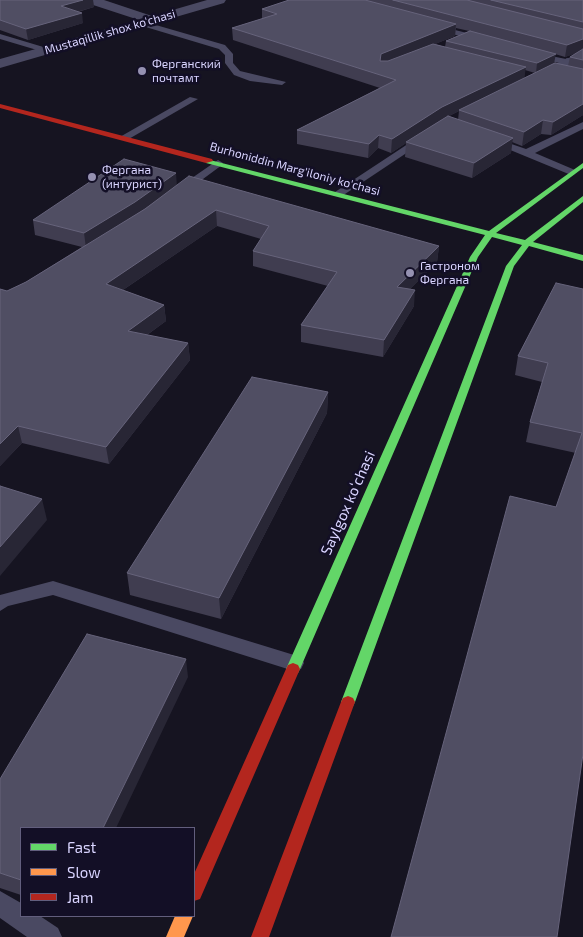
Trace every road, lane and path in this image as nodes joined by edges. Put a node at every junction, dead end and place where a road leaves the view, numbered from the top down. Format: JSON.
{"nodes":[{"id":1,"x":91,"y":0,"type":"edge"},
{"id":2,"x":220,"y":0,"type":"edge"},
{"id":3,"x":147,"y":22,"type":"junction"},
{"id":4,"x":424,"y":24,"type":"edge"},
{"id":5,"x":0,"y":36,"type":"edge"},
{"id":6,"x":468,"y":36,"type":"junction"},
{"id":7,"x":450,"y":43,"type":"edge"},
{"id":8,"x":496,"y":43,"type":"edge"},
{"id":9,"x":47,"y":51,"type":"junction"},
{"id":10,"x":524,"y":51,"type":"edge"},
{"id":11,"x":583,"y":55,"type":"edge"},
{"id":12,"x":0,"y":64,"type":"edge"},
{"id":13,"x":568,"y":68,"type":"junction"},
{"id":14,"x":549,"y":72,"type":"edge"},
{"id":15,"x":282,"y":82,"type":"dead end"},
{"id":16,"x":193,"y":99,"type":"dead end"},
{"id":17,"x":0,"y":106,"type":"edge"},
{"id":18,"x":583,"y":125,"type":"edge"},
{"id":19,"x":437,"y":129,"type":"edge"},
{"id":20,"x":482,"y":136,"type":"edge"},
{"id":21,"x":123,"y":138,"type":"junction"},
{"id":22,"x":527,"y":153,"type":"junction"},
{"id":23,"x":218,"y":163,"type":"junction"},
{"id":24,"x":583,"y":164,"type":"edge"},
{"id":25,"x":571,"y":172,"type":"junction"},
{"id":26,"x":338,"y":194,"type":"junction"},
{"id":27,"x":173,"y":197,"type":"edge"},
{"id":28,"x":583,"y":198,"type":"edge"},
{"id":29,"x":490,"y":234,"type":"junction"},
{"id":30,"x":527,"y":243,"type":"junction"},
{"id":31,"x":583,"y":258,"type":"edge"},
{"id":32,"x":0,"y":604,"type":"edge"},
{"id":33,"x":294,"y":663,"type":"junction"},
{"id":34,"x":195,"y":891,"type":"edge"},
{"id":35,"x":0,"y":903,"type":"edge"},
{"id":36,"x":20,"y":917,"type":"edge"},
{"id":37,"x":20,"y":917,"type":"edge"},
{"id":38,"x":184,"y":917,"type":"edge"},
{"id":39,"x":49,"y":937,"type":"edge"},
{"id":40,"x":175,"y":937,"type":"edge"},
{"id":41,"x":260,"y":937,"type":"edge"}],
"edges":[{"from":1,"to":3,"type":"street"},
{"from":2,"to":3,"type":"street","name":"Mustaqillik shox ko'chasi"},
{"from":3,"to":9,"type":"street","name":"Mustaqillik shox ko'chasi"},
{"from":3,"to":15,"type":"lane"},
{"from":4,"to":6,"type":"lane"},
{"from":5,"to":9,"type":"lane"},
{"from":6,"to":7,"type":"lane"},
{"from":6,"to":8,"type":"lane"},
{"from":9,"to":12,"type":"street","name":"Mustaqillik shox ko'chasi"},
{"from":10,"to":13,"type":"lane"},
{"from":11,"to":13,"type":"lane"},
{"from":13,"to":14,"type":"street"},
{"from":16,"to":21,"type":"lane"},
{"from":17,"to":21,"type":"main road","name":"Burhoniddin Marg'iloniy ko'chasi"},
{"from":18,"to":22,"type":"lane"},
{"from":19,"to":26,"type":"lane"},
{"from":20,"to":22,"type":"lane"},
{"from":21,"to":23,"type":"main road","name":"Burhoniddin Marg'iloniy ko'chasi"},
{"from":22,"to":25,"type":"lane"},
{"from":23,"to":26,"type":"main road","name":"Burhoniddin Marg'iloniy ko'chasi"},
{"from":23,"to":27,"type":"lane"},
{"from":24,"to":25,"type":"main road","name":"Saylgox koʻchasi"},
{"from":25,"to":29,"type":"main road","name":"Saylgox koʻchasi"},
{"from":26,"to":29,"type":"main road","name":"Burhoniddin Marg'iloniy ko'chasi"},
{"from":28,"to":30,"type":"main road"},
{"from":29,"to":30,"type":"main road","name":"Burhoniddin Marg'iloniy ko'chasi"},
{"from":29,"to":33,"type":"main road","name":"Saylgox koʻchasi"},
{"from":30,"to":31,"type":"main road","name":"Burhoniddin Marg'iloniy ko'chasi"},
{"from":30,"to":41,"type":"main road"},
{"from":32,"to":33,"type":"lane"},
{"from":33,"to":34,"type":"main road","name":"Saylgox koʻchasi"},
{"from":35,"to":36,"type":"lane"},
{"from":37,"to":39,"type":"lane"},
{"from":38,"to":40,"type":"main road"}]}
